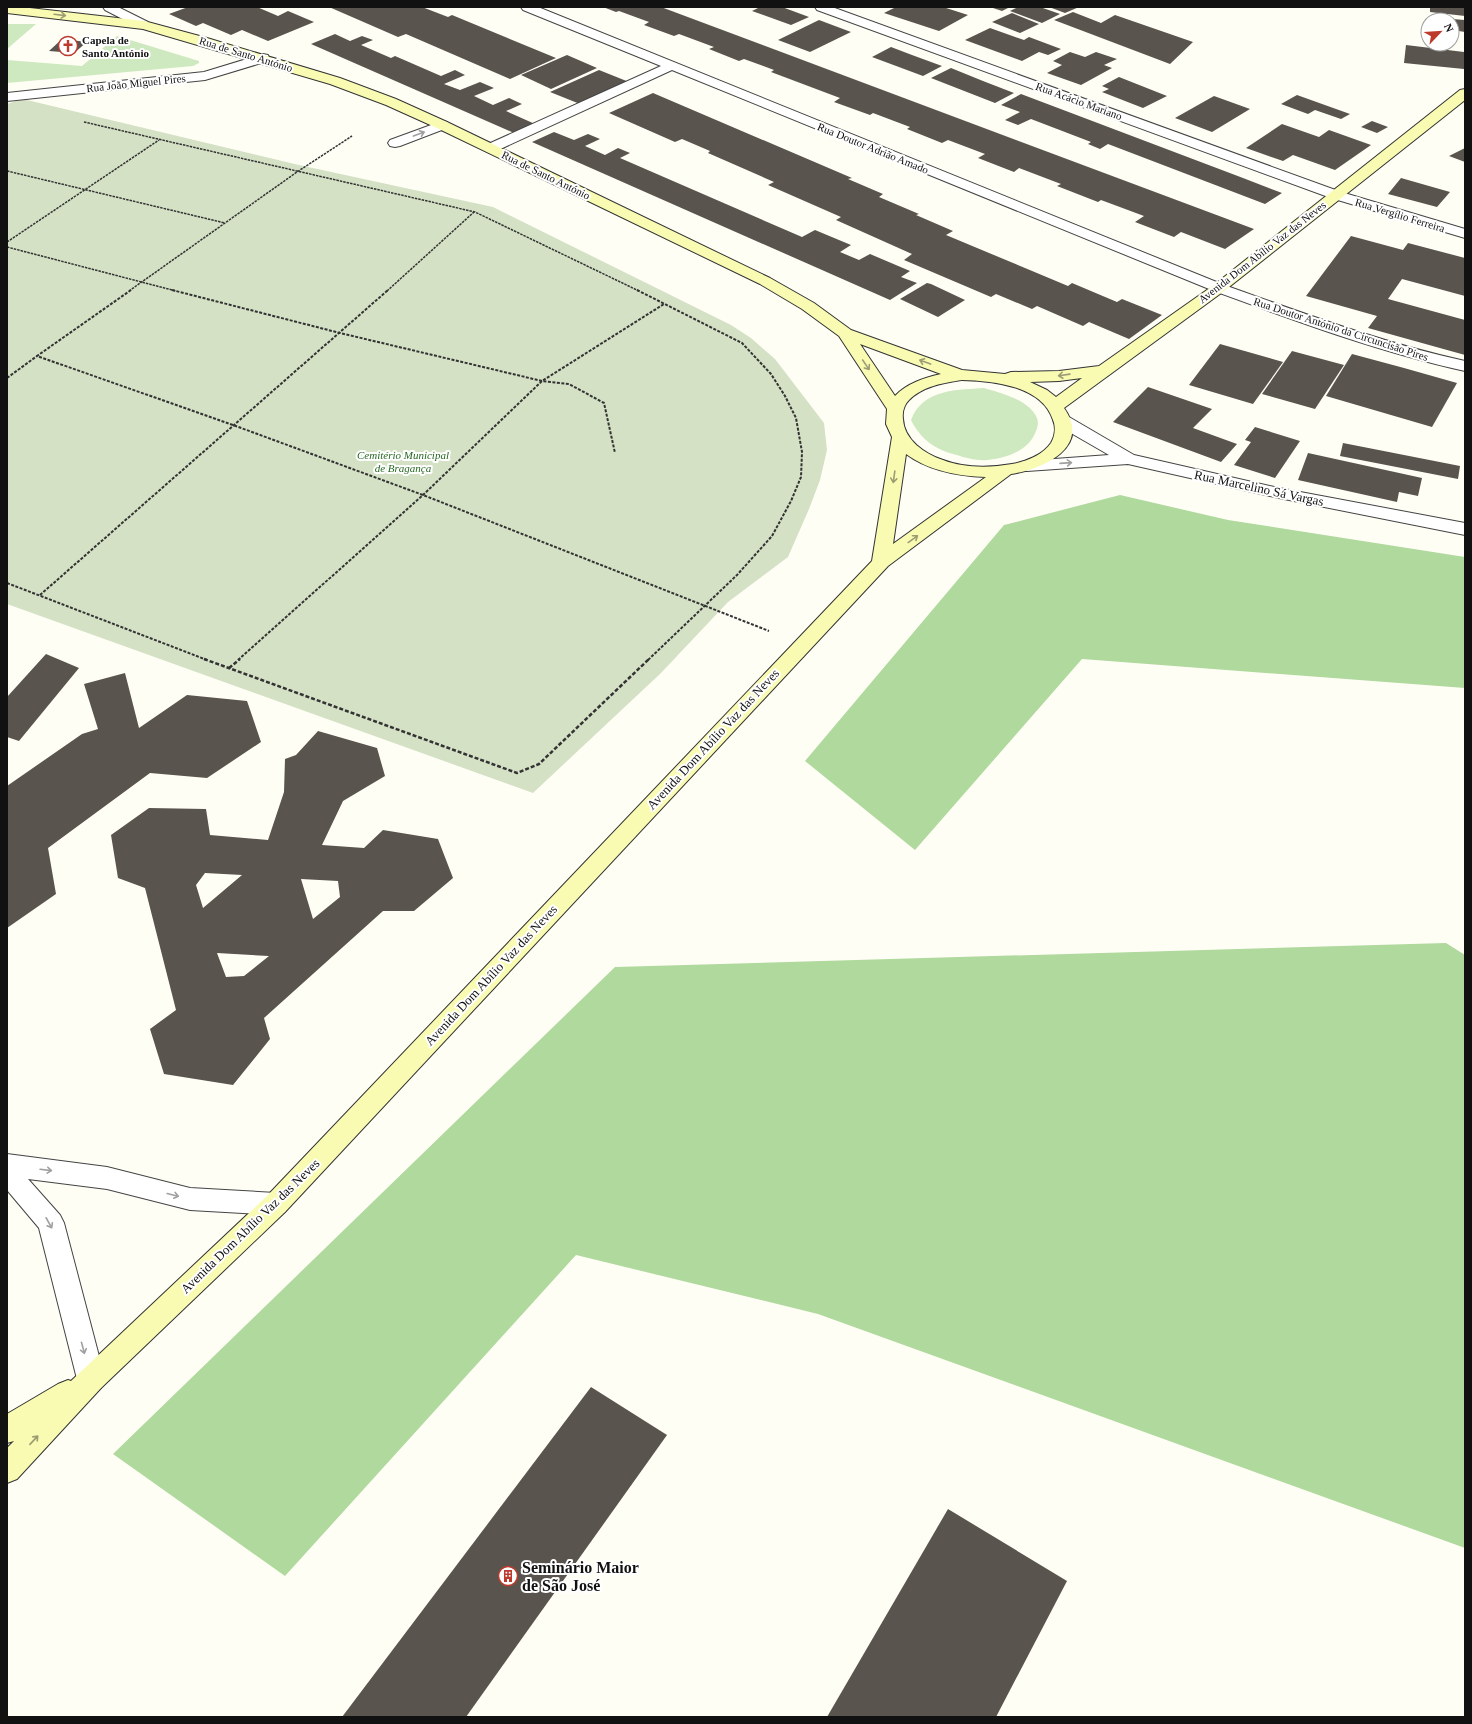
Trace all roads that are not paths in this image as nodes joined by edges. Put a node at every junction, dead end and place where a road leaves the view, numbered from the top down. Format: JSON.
{"nodes":[{"id":1,"x":111,"y":7,"type":"edge"},
{"id":2,"x":527,"y":7,"type":"edge"},
{"id":3,"x":821,"y":7,"type":"edge"},
{"id":4,"x":7,"y":9,"type":"edge"},
{"id":5,"x":144,"y":25,"type":"junction"},
{"id":6,"x":263,"y":58,"type":"junction"},
{"id":7,"x":671,"y":66,"type":"junction"},
{"id":8,"x":205,"y":76,"type":"junction"},
{"id":9,"x":224,"y":83,"type":"dead end"},
{"id":10,"x":1465,"y":93,"type":"edge"},
{"id":11,"x":7,"y":97,"type":"edge"},
{"id":12,"x":442,"y":125,"type":"junction"},
{"id":13,"x":395,"y":143,"type":"dead end"},
{"id":14,"x":491,"y":148,"type":"junction"},
{"id":15,"x":1336,"y":195,"type":"junction"},
{"id":16,"x":1465,"y":234,"type":"edge"},
{"id":17,"x":1219,"y":288,"type":"junction"},
{"id":18,"x":845,"y":333,"type":"junction"},
{"id":19,"x":1465,"y":366,"type":"edge"},
{"id":20,"x":1103,"y":370,"type":"junction"},
{"id":21,"x":962,"y":375,"type":"junction"},
{"id":22,"x":994,"y":377,"type":"junction"},
{"id":23,"x":895,"y":408,"type":"junction"},
{"id":24,"x":1059,"y":414,"type":"junction"},
{"id":25,"x":900,"y":438,"type":"junction"},
{"id":26,"x":1128,"y":459,"type":"junction"},
{"id":27,"x":1027,"y":466,"type":"junction"},
{"id":28,"x":1006,"y":470,"type":"junction"},
{"id":29,"x":1465,"y":529,"type":"edge"},
{"id":30,"x":882,"y":562,"type":"junction"},
{"id":31,"x":7,"y":1165,"type":"edge"},
{"id":32,"x":7,"y":1172,"type":"edge"},
{"id":33,"x":276,"y":1204,"type":"junction"},
{"id":34,"x":91,"y":1379,"type":"junction"},
{"id":35,"x":7,"y":1430,"type":"edge"},
{"id":36,"x":7,"y":1469,"type":"edge"}],
"edges":[{"from":1,"to":5,"type":"street","name":"Rua de Santo António"},
{"from":2,"to":7,"type":"street","name":"Rua Doutor Adrião Amado"},
{"from":3,"to":15,"type":"street","name":"Rua Acácio Mariano"},
{"from":4,"to":5,"type":"street","name":"Rua de Santo António","one_way":true},
{"from":5,"to":6,"type":"street","name":"Rua de Santo António"},
{"from":6,"to":8,"type":"street","name":"Rua João Miguel Pires"},
{"from":6,"to":12,"type":"street","name":"Rua de Santo António"},
{"from":7,"to":14,"type":"street"},
{"from":7,"to":17,"type":"street","name":"Rua Doutor Adrião Amado"},
{"from":8,"to":9,"type":"street"},
{"from":8,"to":11,"type":"street","name":"Rua João Miguel Pires"},
{"from":10,"to":15,"type":"street","name":"Avenida Dom Abílio Vaz das Neves"},
{"from":13,"to":12,"type":"street","one_way":true},
{"from":12,"to":14,"type":"street","name":"Rua de Santo António"},
{"from":14,"to":18,"type":"street","name":"Rua de Santo António"},
{"from":15,"to":16,"type":"street","name":"Rua Vergílio Ferreira"},
{"from":15,"to":17,"type":"street","name":"Avenida Dom Abílio Vaz das Neves"},
{"from":17,"to":19,"type":"street","name":"Rua Doutor António da Circuncisão Pires"},
{"from":17,"to":20,"type":"street","name":"Avenida Dom Abílio Vaz das Neves"},
{"from":21,"to":18,"type":"street","one_way":true},
{"from":18,"to":23,"type":"street","name":"Rua de Santo António","one_way":true},
{"from":20,"to":22,"type":"street","one_way":true},
{"from":20,"to":24,"type":"street","name":"Avenida Dom Abílio Vaz das Neves"},
{"from":21,"to":22,"type":"street"},
{"from":21,"to":23,"type":"street"},
{"from":22,"to":24,"type":"street"},
{"from":23,"to":25,"type":"street"},
{"from":24,"to":26,"type":"street","name":"Rua Marcelino Sá Vargas"},
{"from":24,"to":27,"type":"street"},
{"from":25,"to":28,"type":"street"},
{"from":25,"to":30,"type":"street","one_way":true},
{"from":27,"to":26,"type":"street","one_way":true},
{"from":26,"to":29,"type":"street","name":"Rua Marcelino Sá Vargas"},
{"from":27,"to":28,"type":"street"},
{"from":30,"to":28,"type":"street","name":"Avenida Dom Abílio Vaz das Neves","one_way":true},
{"from":30,"to":33,"type":"street","name":"Avenida Dom Abílio Vaz das Neves"},
{"from":31,"to":33,"type":"street","one_way":true},
{"from":32,"to":34,"type":"street","one_way":true},
{"from":33,"to":34,"type":"street","name":"Avenida Dom Abílio Vaz das Neves"},
{"from":34,"to":35,"type":"street","name":"Avenida Dom Abílio Vaz das Neves"},
{"from":36,"to":34,"type":"street","name":"Avenida Dom Abílio Vaz das Neves","one_way":true}]}
